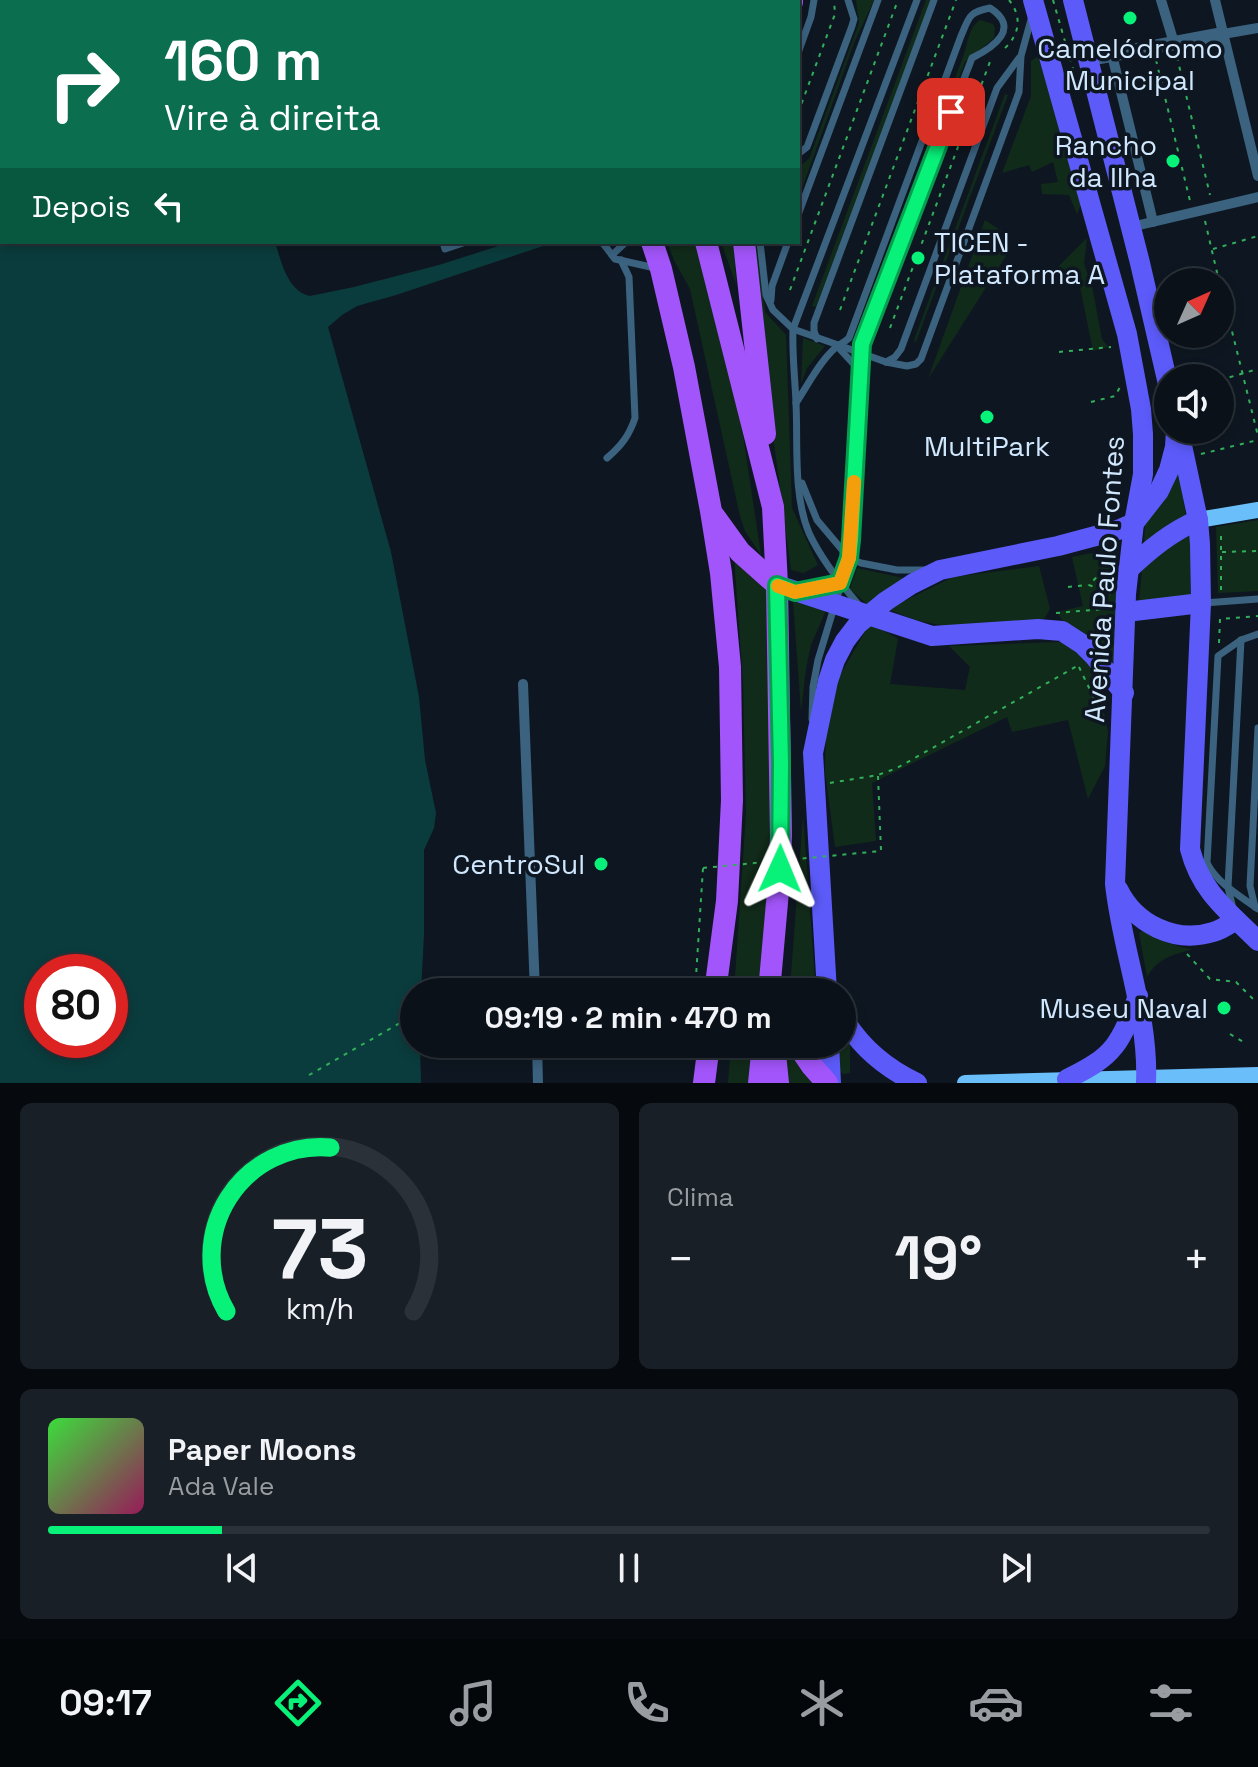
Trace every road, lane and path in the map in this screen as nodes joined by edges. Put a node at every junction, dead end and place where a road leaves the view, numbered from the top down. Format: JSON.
{"nodes":[{"id":1,"x":814,"y":0,"type":"edge"},
{"id":2,"x":834,"y":0,"type":"edge"},
{"id":3,"x":848,"y":0,"type":"edge"},
{"id":4,"x":878,"y":0,"type":"edge"},
{"id":5,"x":898,"y":0,"type":"edge"},
{"id":6,"x":917,"y":0,"type":"edge"},
{"id":7,"x":934,"y":0,"type":"edge"},
{"id":8,"x":956,"y":0,"type":"edge"},
{"id":9,"x":1073,"y":0,"type":"edge"},
{"id":10,"x":1161,"y":0,"type":"edge"},
{"id":11,"x":1215,"y":0,"type":"edge"},
{"id":12,"x":1017,"y":2,"type":"edge"},
{"id":13,"x":1258,"y":28,"type":"edge"},
{"id":14,"x":1223,"y":34,"type":"junction"},
{"id":15,"x":1174,"y":43,"type":"junction"},
{"id":16,"x":800,"y":47,"type":"edge"},
{"id":17,"x":1153,"y":47,"type":"junction"},
{"id":18,"x":1000,"y":52,"type":"dead end"},
{"id":19,"x":1112,"y":55,"type":"junction"},
{"id":20,"x":1021,"y":56,"type":"junction"},
{"id":21,"x":991,"y":58,"type":"dead end"},
{"id":22,"x":1089,"y":59,"type":"junction"},
{"id":23,"x":800,"y":108,"type":"edge"},
{"id":24,"x":800,"y":152,"type":"edge"},
{"id":25,"x":1258,"y":176,"type":"edge"},
{"id":26,"x":1258,"y":197,"type":"edge"},
{"id":27,"x":800,"y":210,"type":"edge"},
{"id":28,"x":1203,"y":210,"type":"junction"},
{"id":29,"x":1153,"y":222,"type":"junction"},
{"id":30,"x":1131,"y":227,"type":"junction"},
{"id":31,"x":1258,"y":236,"type":"edge"},
{"id":32,"x":444,"y":244,"type":"edge"},
{"id":33,"x":460,"y":244,"type":"edge"},
{"id":34,"x":604,"y":244,"type":"edge"},
{"id":35,"x":624,"y":244,"type":"edge"},
{"id":36,"x":653,"y":244,"type":"edge"},
{"id":37,"x":707,"y":244,"type":"edge"},
{"id":38,"x":744,"y":244,"type":"edge"},
{"id":39,"x":760,"y":244,"type":"edge"},
{"id":40,"x":787,"y":244,"type":"edge"},
{"id":41,"x":1212,"y":249,"type":"junction"},
{"id":42,"x":612,"y":255,"type":"junction"},
{"id":43,"x":621,"y":260,"type":"junction"},
{"id":44,"x":1217,"y":268,"type":"edge"},
{"id":45,"x":661,"y":269,"type":"junction"},
{"id":46,"x":790,"y":290,"type":"dead end"},
{"id":47,"x":1239,"y":297,"type":"dead end"},
{"id":48,"x":1234,"y":298,"type":"edge"},
{"id":49,"x":773,"y":310,"type":"junction"},
{"id":50,"x":840,"y":310,"type":"dead end"},
{"id":51,"x":796,"y":317,"type":"junction"},
{"id":52,"x":784,"y":321,"type":"junction"},
{"id":53,"x":890,"y":328,"type":"dead end"},
{"id":54,"x":793,"y":329,"type":"junction"},
{"id":55,"x":817,"y":339,"type":"junction"},
{"id":56,"x":862,"y":344,"type":"junction"},
{"id":57,"x":1234,"y":345,"type":"edge"},
{"id":58,"x":837,"y":346,"type":"junction"},
{"id":59,"x":1111,"y":347,"type":"dead end"},
{"id":60,"x":1059,"y":352,"type":"dead end"},
{"id":61,"x":861,"y":354,"type":"junction"},
{"id":62,"x":872,"y":358,"type":"junction"},
{"id":63,"x":886,"y":362,"type":"junction"},
{"id":64,"x":1163,"y":364,"type":"edge"},
{"id":65,"x":1258,"y":369,"type":"edge"},
{"id":66,"x":860,"y":371,"type":"junction"},
{"id":67,"x":1242,"y":374,"type":"junction"},
{"id":68,"x":1234,"y":376,"type":"edge"},
{"id":69,"x":1122,"y":378,"type":"dead end"},
{"id":70,"x":1091,"y":402,"type":"dead end"},
{"id":71,"x":796,"y":403,"type":"junction"},
{"id":72,"x":1258,"y":438,"type":"edge"},
{"id":73,"x":1175,"y":444,"type":"edge"},
{"id":74,"x":1180,"y":444,"type":"edge"},
{"id":75,"x":1195,"y":456,"type":"dead end"},
{"id":76,"x":607,"y":458,"type":"dead end"},
{"id":77,"x":798,"y":473,"type":"junction"},
{"id":78,"x":773,"y":507,"type":"junction"},
{"id":79,"x":1258,"y":510,"type":"edge"},
{"id":80,"x":711,"y":511,"type":"junction"},
{"id":81,"x":1198,"y":520,"type":"junction"},
{"id":82,"x":1134,"y":523,"type":"junction"},
{"id":83,"x":1221,"y":529,"type":"dead end"},
{"id":84,"x":851,"y":540,"type":"junction"},
{"id":85,"x":837,"y":544,"type":"junction"},
{"id":86,"x":1258,"y":551,"type":"edge"},
{"id":87,"x":1221,"y":552,"type":"junction"},
{"id":88,"x":849,"y":558,"type":"junction"},
{"id":89,"x":1121,"y":564,"type":"junction"},
{"id":90,"x":940,"y":570,"type":"junction"},
{"id":91,"x":840,"y":583,"type":"junction"},
{"id":92,"x":1089,"y":585,"type":"junction"},
{"id":93,"x":1068,"y":587,"type":"dead end"},
{"id":94,"x":786,"y":589,"type":"junction"},
{"id":95,"x":1221,"y":594,"type":"dead end"},
{"id":96,"x":1258,"y":599,"type":"edge"},
{"id":97,"x":1118,"y":603,"type":"junction"},
{"id":98,"x":1201,"y":603,"type":"junction"},
{"id":99,"x":834,"y":605,"type":"junction"},
{"id":100,"x":1047,"y":614,"type":"dead end"},
{"id":101,"x":867,"y":615,"type":"junction"},
{"id":102,"x":1258,"y":616,"type":"edge"},
{"id":103,"x":1258,"y":634,"type":"edge"},
{"id":104,"x":1241,"y":640,"type":"junction"},
{"id":105,"x":1218,"y":656,"type":"junction"},
{"id":106,"x":523,"y":684,"type":"dead end"},
{"id":107,"x":1124,"y":693,"type":"junction"},
{"id":108,"x":1107,"y":724,"type":"dead end"},
{"id":109,"x":1258,"y":728,"type":"edge"},
{"id":110,"x":813,"y":753,"type":"junction"},
{"id":111,"x":878,"y":775,"type":"junction"},
{"id":112,"x":815,"y":786,"type":"junction"},
{"id":113,"x":1115,"y":884,"type":"junction"},
{"id":114,"x":1228,"y":887,"type":"junction"},
{"id":115,"x":1257,"y":907,"type":"edge"},
{"id":116,"x":1236,"y":920,"type":"junction"},
{"id":117,"x":1258,"y":941,"type":"edge"},
{"id":118,"x":1187,"y":954,"type":"dead end"},
{"id":119,"x":534,"y":978,"type":"edge"},
{"id":120,"x":696,"y":978,"type":"edge"},
{"id":121,"x":717,"y":978,"type":"edge"},
{"id":122,"x":772,"y":978,"type":"edge"},
{"id":123,"x":827,"y":978,"type":"edge"},
{"id":124,"x":1138,"y":996,"type":"junction"},
{"id":125,"x":1253,"y":999,"type":"dead end"},
{"id":126,"x":400,"y":1023,"type":"edge"},
{"id":127,"x":1230,"y":1034,"type":"dead end"},
{"id":128,"x":856,"y":1036,"type":"edge"},
{"id":129,"x":1245,"y":1043,"type":"dead end"},
{"id":130,"x":537,"y":1058,"type":"edge"},
{"id":131,"x":707,"y":1058,"type":"edge"},
{"id":132,"x":762,"y":1058,"type":"edge"},
{"id":133,"x":775,"y":1058,"type":"edge"},
{"id":134,"x":807,"y":1058,"type":"edge"},
{"id":135,"x":829,"y":1058,"type":"edge"},
{"id":136,"x":309,"y":1075,"type":"dead end"},
{"id":137,"x":1258,"y":1075,"type":"edge"},
{"id":138,"x":1067,"y":1079,"type":"junction"},
{"id":139,"x":1146,"y":1080,"type":"edge"},
{"id":140,"x":538,"y":1083,"type":"edge"},
{"id":141,"x":704,"y":1083,"type":"edge"},
{"id":142,"x":759,"y":1083,"type":"edge"},
{"id":143,"x":778,"y":1083,"type":"edge"},
{"id":144,"x":829,"y":1083,"type":"edge"},
{"id":145,"x":917,"y":1083,"type":"edge"},
{"id":146,"x":965,"y":1083,"type":"edge"}],
"edges":[{"from":1,"to":16,"type":"lane"},
{"from":2,"to":23,"type":"path"},
{"from":3,"to":24,"type":"lane"},
{"from":4,"to":27,"type":"lane"},
{"from":5,"to":46,"type":"path"},
{"from":6,"to":51,"type":"lane"},
{"from":7,"to":55,"type":"lane"},
{"from":8,"to":50,"type":"path"},
{"from":9,"to":22,"type":"main road"},
{"from":10,"to":15,"type":"street"},
{"from":11,"to":14,"type":"street"},
{"from":12,"to":18,"type":"path"},
{"from":12,"to":20,"type":"lane"},
{"from":12,"to":82,"type":"main road","name":"Avenida Paulo Fontes"},
{"from":13,"to":14,"type":"street"},
{"from":14,"to":15,"type":"street"},
{"from":14,"to":25,"type":"street"},
{"from":15,"to":17,"type":"street"},
{"from":15,"to":28,"type":"path"},
{"from":17,"to":19,"type":"street"},
{"from":17,"to":28,"type":"path"},
{"from":19,"to":22,"type":"street"},
{"from":19,"to":29,"type":"street"},
{"from":20,"to":63,"type":"lane"},
{"from":20,"to":63,"type":"lane"},
{"from":21,"to":53,"type":"path"},
{"from":22,"to":30,"type":"main road"},
{"from":26,"to":28,"type":"street"},
{"from":28,"to":29,"type":"street"},
{"from":28,"to":41,"type":"path"},
{"from":29,"to":30,"type":"street"},
{"from":30,"to":64,"type":"main road"},
{"from":31,"to":41,"type":"path"},
{"from":32,"to":33,"type":"lane"},
{"from":34,"to":42,"type":"lane"},
{"from":35,"to":42,"type":"lane"},
{"from":36,"to":45,"type":"highway"},
{"from":37,"to":78,"type":"highway"},
{"from":38,"to":78,"type":"highway"},
{"from":39,"to":49,"type":"lane"},
{"from":40,"to":49,"type":"lane"},
{"from":41,"to":44,"type":"path"},
{"from":42,"to":43,"type":"lane"},
{"from":43,"to":45,"type":"lane"},
{"from":43,"to":76,"type":"lane"},
{"from":45,"to":80,"type":"highway"},
{"from":47,"to":48,"type":"path"},
{"from":49,"to":52,"type":"lane"},
{"from":51,"to":52,"type":"lane"},
{"from":51,"to":54,"type":"lane"},
{"from":52,"to":54,"type":"lane"},
{"from":54,"to":55,"type":"lane"},
{"from":54,"to":71,"type":"lane"},
{"from":55,"to":58,"type":"lane"},
{"from":56,"to":58,"type":"lane"},
{"from":56,"to":61,"type":"lane"},
{"from":56,"to":62,"type":"lane"},
{"from":57,"to":67,"type":"path"},
{"from":58,"to":61,"type":"lane"},
{"from":58,"to":66,"type":"lane"},
{"from":58,"to":71,"type":"lane"},
{"from":59,"to":60,"type":"path"},
{"from":61,"to":62,"type":"lane"},
{"from":61,"to":66,"type":"lane"},
{"from":62,"to":63,"type":"lane"},
{"from":65,"to":67,"type":"path"},
{"from":66,"to":84,"type":"lane"},
{"from":67,"to":68,"type":"path"},
{"from":67,"to":72,"type":"path"},
{"from":69,"to":70,"type":"path"},
{"from":71,"to":77,"type":"lane"},
{"from":72,"to":75,"type":"path"},
{"from":73,"to":82,"type":"main road"},
{"from":74,"to":81,"type":"main road"},
{"from":77,"to":85,"type":"lane"},
{"from":77,"to":91,"type":"lane"},
{"from":78,"to":94,"type":"highway"},
{"from":79,"to":81,"type":"main road"},
{"from":80,"to":94,"type":"highway"},
{"from":80,"to":121,"type":"highway"},
{"from":81,"to":89,"type":"main road"},
{"from":81,"to":98,"type":"main road"},
{"from":82,"to":89,"type":"main road","name":"Avenida Paulo Fontes"},
{"from":82,"to":90,"type":"main road"},
{"from":83,"to":87,"type":"path"},
{"from":84,"to":85,"type":"lane"},
{"from":84,"to":88,"type":"lane"},
{"from":85,"to":88,"type":"lane"},
{"from":86,"to":87,"type":"path"},
{"from":87,"to":95,"type":"path"},
{"from":88,"to":90,"type":"lane"},
{"from":88,"to":91,"type":"lane"},
{"from":89,"to":92,"type":"path"},
{"from":89,"to":97,"type":"main road","name":"Avenida Paulo Fontes"},
{"from":90,"to":101,"type":"main road"},
{"from":91,"to":94,"type":"lane"},
{"from":91,"to":99,"type":"lane"},
{"from":91,"to":101,"type":"lane"},
{"from":92,"to":93,"type":"path"},
{"from":92,"to":97,"type":"path"},
{"from":94,"to":99,"type":"main road"},
{"from":94,"to":122,"type":"highway"},
{"from":96,"to":98,"type":"lane"},
{"from":97,"to":98,"type":"main road"},
{"from":97,"to":100,"type":"path"},
{"from":97,"to":107,"type":"main road","name":"Avenida Paulo Fontes"},
{"from":98,"to":116,"type":"main road"},
{"from":99,"to":101,"type":"main road"},
{"from":99,"to":110,"type":"lane"},
{"from":101,"to":107,"type":"main road"},
{"from":101,"to":110,"type":"main road"},
{"from":102,"to":105,"type":"path"},
{"from":103,"to":104,"type":"lane"},
{"from":104,"to":105,"type":"lane"},
{"from":104,"to":114,"type":"lane"},
{"from":105,"to":114,"type":"lane"},
{"from":106,"to":119,"type":"street"},
{"from":107,"to":113,"type":"main road","name":"Avenida Paulo Fontes"},
{"from":108,"to":111,"type":"path"},
{"from":109,"to":115,"type":"lane"},
{"from":110,"to":112,"type":"main road"},
{"from":111,"to":112,"type":"path"},
{"from":111,"to":120,"type":"path","bridge":true},
{"from":112,"to":123,"type":"main road"},
{"from":113,"to":116,"type":"main road"},
{"from":113,"to":124,"type":"main road","name":"Avenida Paulo Fontes"},
{"from":114,"to":115,"type":"lane"},
{"from":114,"to":116,"type":"lane"},
{"from":115,"to":116,"type":"lane"},
{"from":116,"to":117,"type":"main road"},
{"from":118,"to":125,"type":"path"},
{"from":124,"to":138,"type":"main road"},
{"from":124,"to":139,"type":"main road","name":"Avenida Paulo Fontes"},
{"from":126,"to":136,"type":"path"},
{"from":127,"to":129,"type":"path"},
{"from":128,"to":145,"type":"main road"},
{"from":130,"to":140,"type":"street"},
{"from":131,"to":141,"type":"highway"},
{"from":132,"to":142,"type":"highway"},
{"from":133,"to":143,"type":"highway"},
{"from":134,"to":144,"type":"highway"},
{"from":135,"to":144,"type":"main road"},
{"from":137,"to":139,"type":"main road"},
{"from":138,"to":139,"type":"main road"},
{"from":138,"to":146,"type":"main road"}]}
